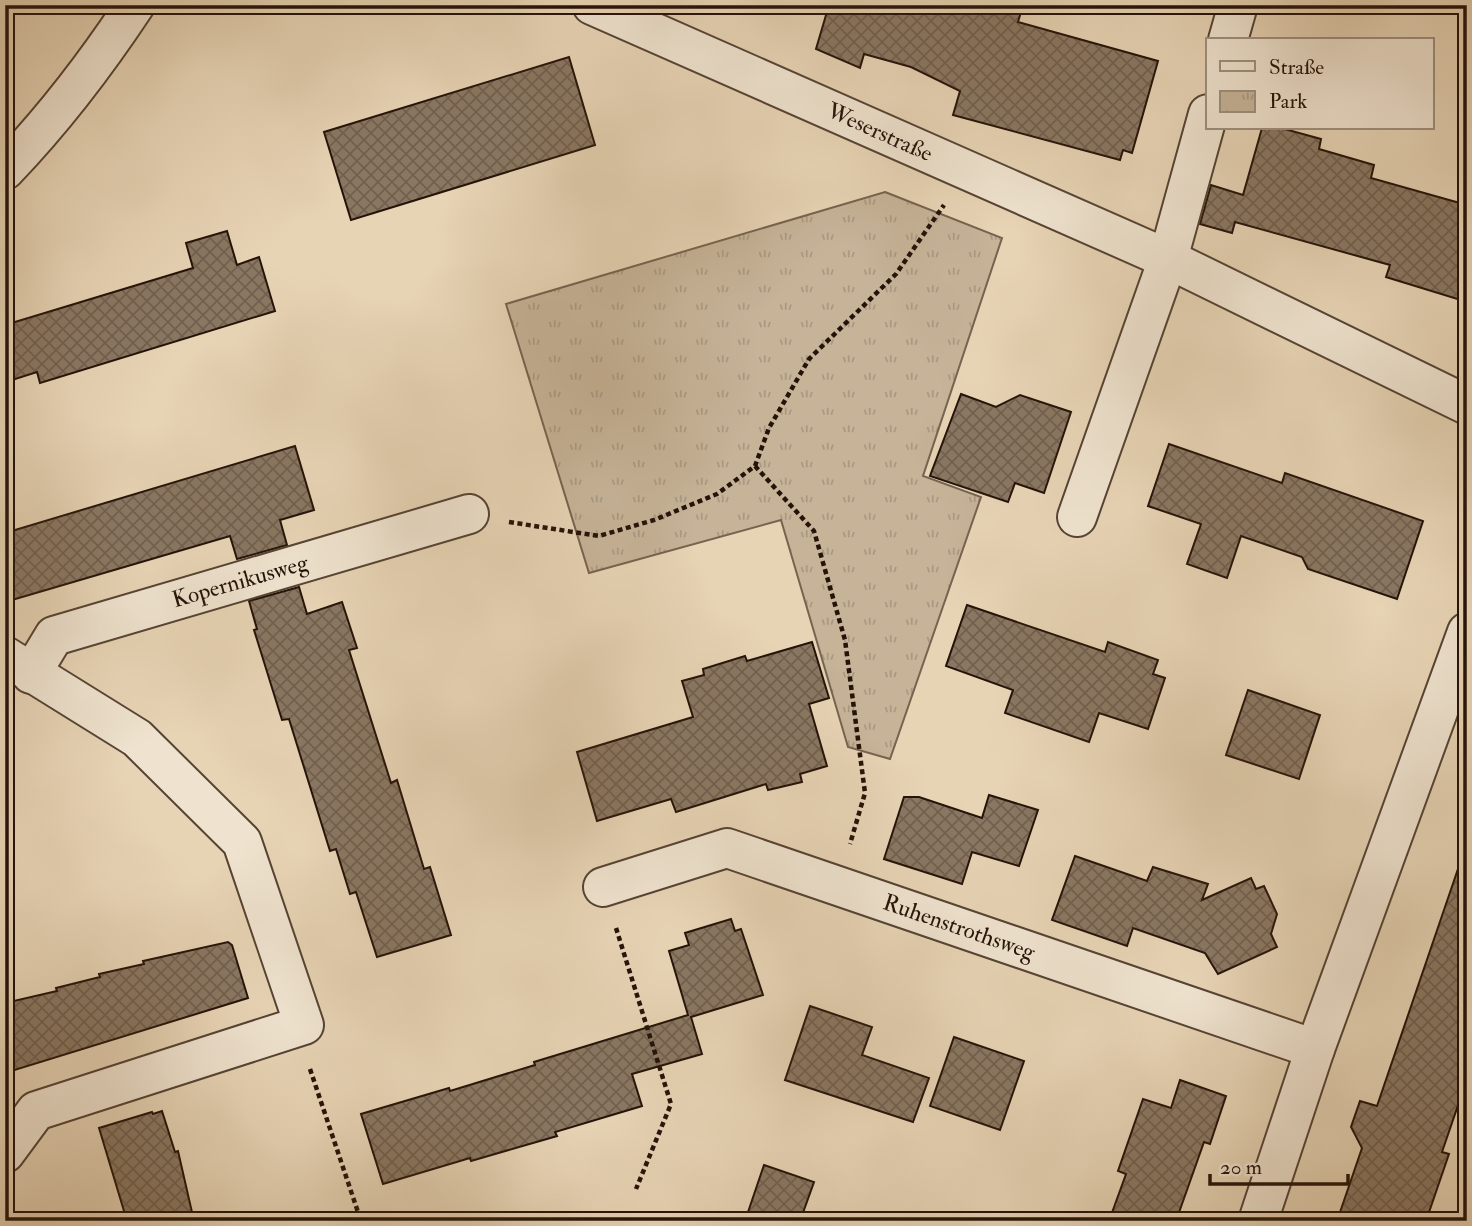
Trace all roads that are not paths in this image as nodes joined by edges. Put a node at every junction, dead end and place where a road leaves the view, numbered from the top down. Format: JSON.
{"nodes":[{"id":1,"x":135,"y":5,"type":"edge"},
{"id":2,"x":592,"y":5,"type":"edge"},
{"id":3,"x":1238,"y":5,"type":"edge"},
{"id":4,"x":1229,"y":38,"type":"edge"},
{"id":5,"x":1206,"y":121,"type":"edge"},
{"id":6,"x":5,"y":170,"type":"edge"},
{"id":7,"x":1168,"y":259,"type":"junction"},
{"id":8,"x":1467,"y":405,"type":"edge"},
{"id":9,"x":469,"y":514,"type":"road end"},
{"id":10,"x":1077,"y":517,"type":"dead end"},
{"id":11,"x":1467,"y":632,"type":"edge"},
{"id":12,"x":18,"y":665,"type":"edge"},
{"id":13,"x":603,"y":887,"type":"road end"},
{"id":14,"x":1315,"y":1049,"type":"junction"},
{"id":15,"x":5,"y":1153,"type":"edge"},
{"id":16,"x":1258,"y":1221,"type":"edge"}],
"edges":[{"from":1,"to":6,"type":"street"},
{"from":2,"to":7,"type":"street","name":"Weserstraße"},
{"from":3,"to":4,"type":"street"},
{"from":5,"to":7,"type":"street"},
{"from":7,"to":8,"type":"street","name":"Weserstraße"},
{"from":7,"to":10,"type":"street"},
{"from":9,"to":12,"type":"street","name":"Kopernikusweg"},
{"from":11,"to":14,"type":"street"},
{"from":12,"to":15,"type":"street","name":"Kopernikusweg"},
{"from":13,"to":14,"type":"street","name":"Ruhenstrothsweg"},
{"from":14,"to":16,"type":"street"}]}
